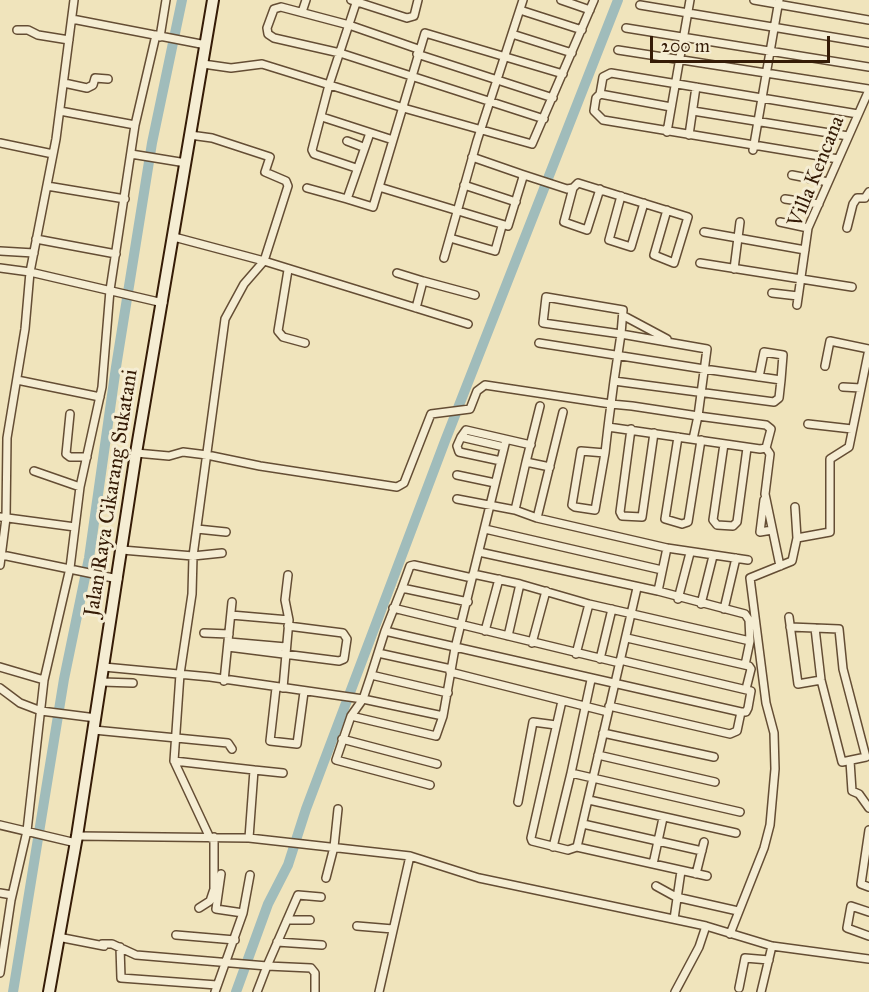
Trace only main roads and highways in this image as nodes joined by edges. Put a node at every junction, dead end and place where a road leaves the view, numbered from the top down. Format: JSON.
{"nodes":[{"id":1,"x":213,"y":0,"type":"edge"},
{"id":2,"x":49,"y":992,"type":"edge"}],
"edges":[{"from":1,"to":2,"type":"main road","name":"Jalan Raya Cikarang Sukatani"}]}
